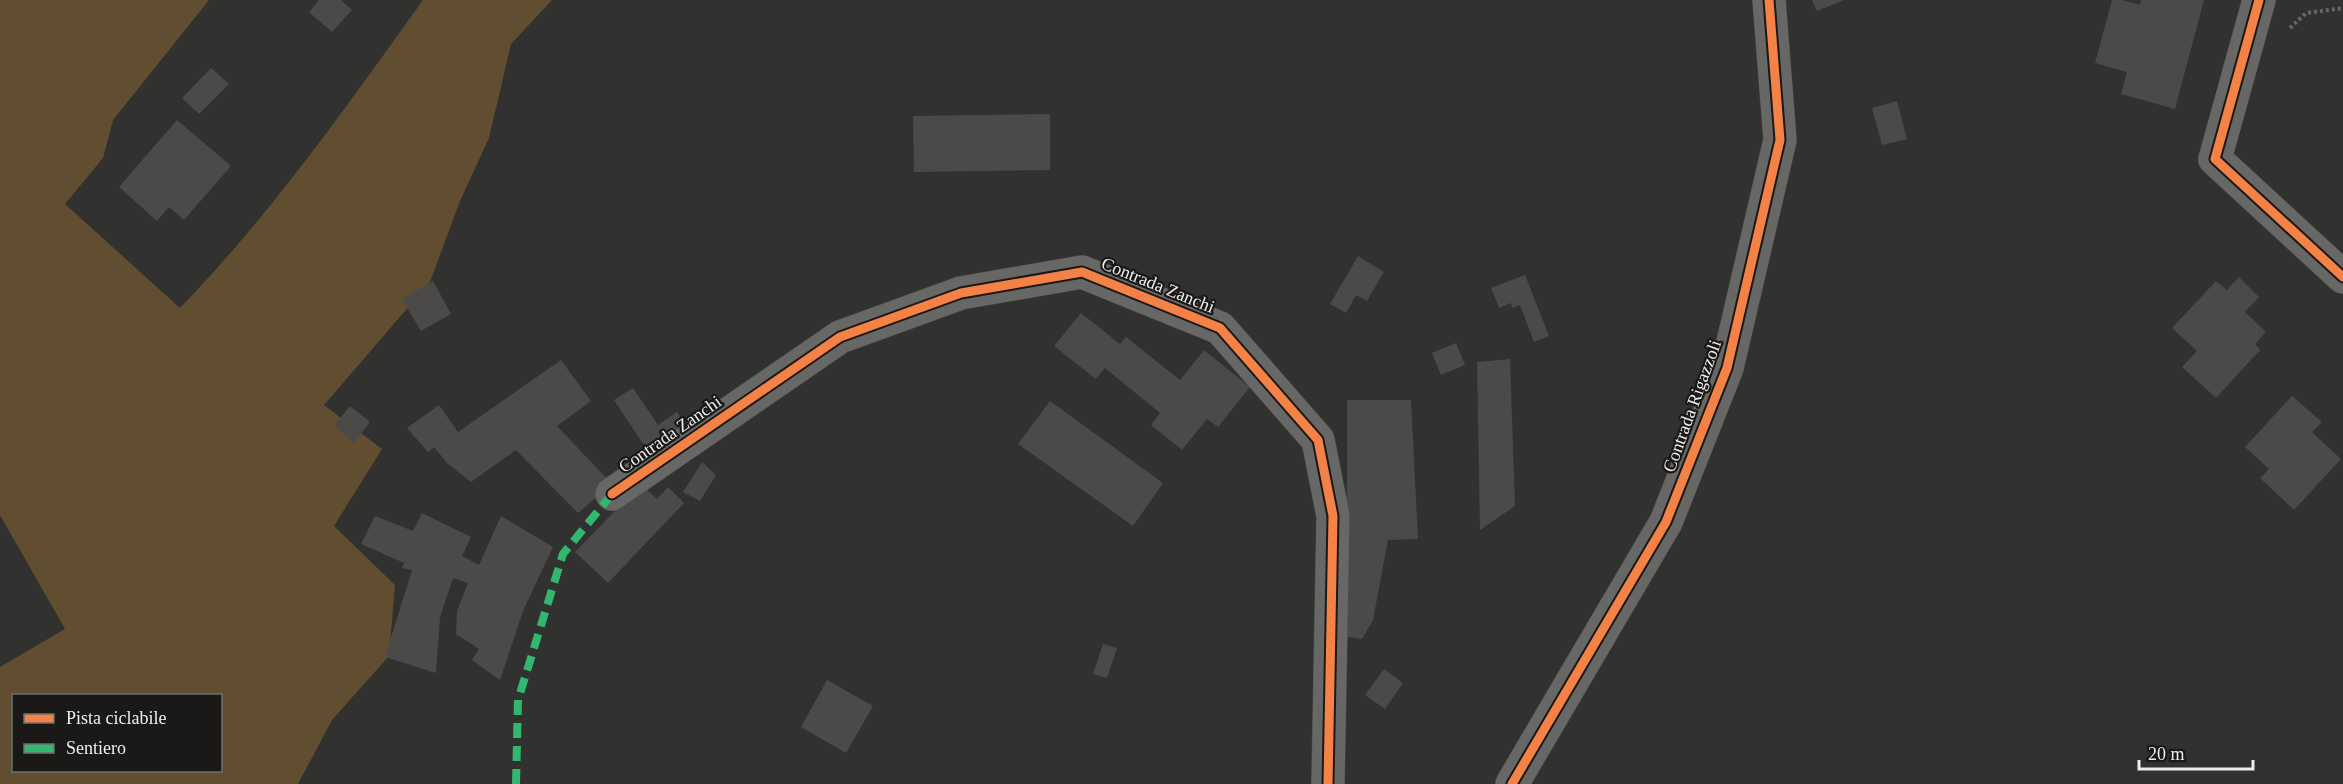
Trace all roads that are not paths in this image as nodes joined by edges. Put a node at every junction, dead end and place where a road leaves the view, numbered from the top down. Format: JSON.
{"nodes":[{"id":1,"x":1769,"y":0,"type":"edge"},
{"id":2,"x":2256,"y":11,"type":"edge"},
{"id":3,"x":2343,"y":277,"type":"edge"},
{"id":4,"x":612,"y":495,"type":"dead end"},
{"id":5,"x":1328,"y":784,"type":"edge"},
{"id":6,"x":1512,"y":784,"type":"edge"}],
"edges":[{"from":1,"to":6,"type":"street","name":"Contrada Rigazzoli"},
{"from":2,"to":3,"type":"street"},
{"from":4,"to":5,"type":"street","name":"Contrada Zanchi"}]}
